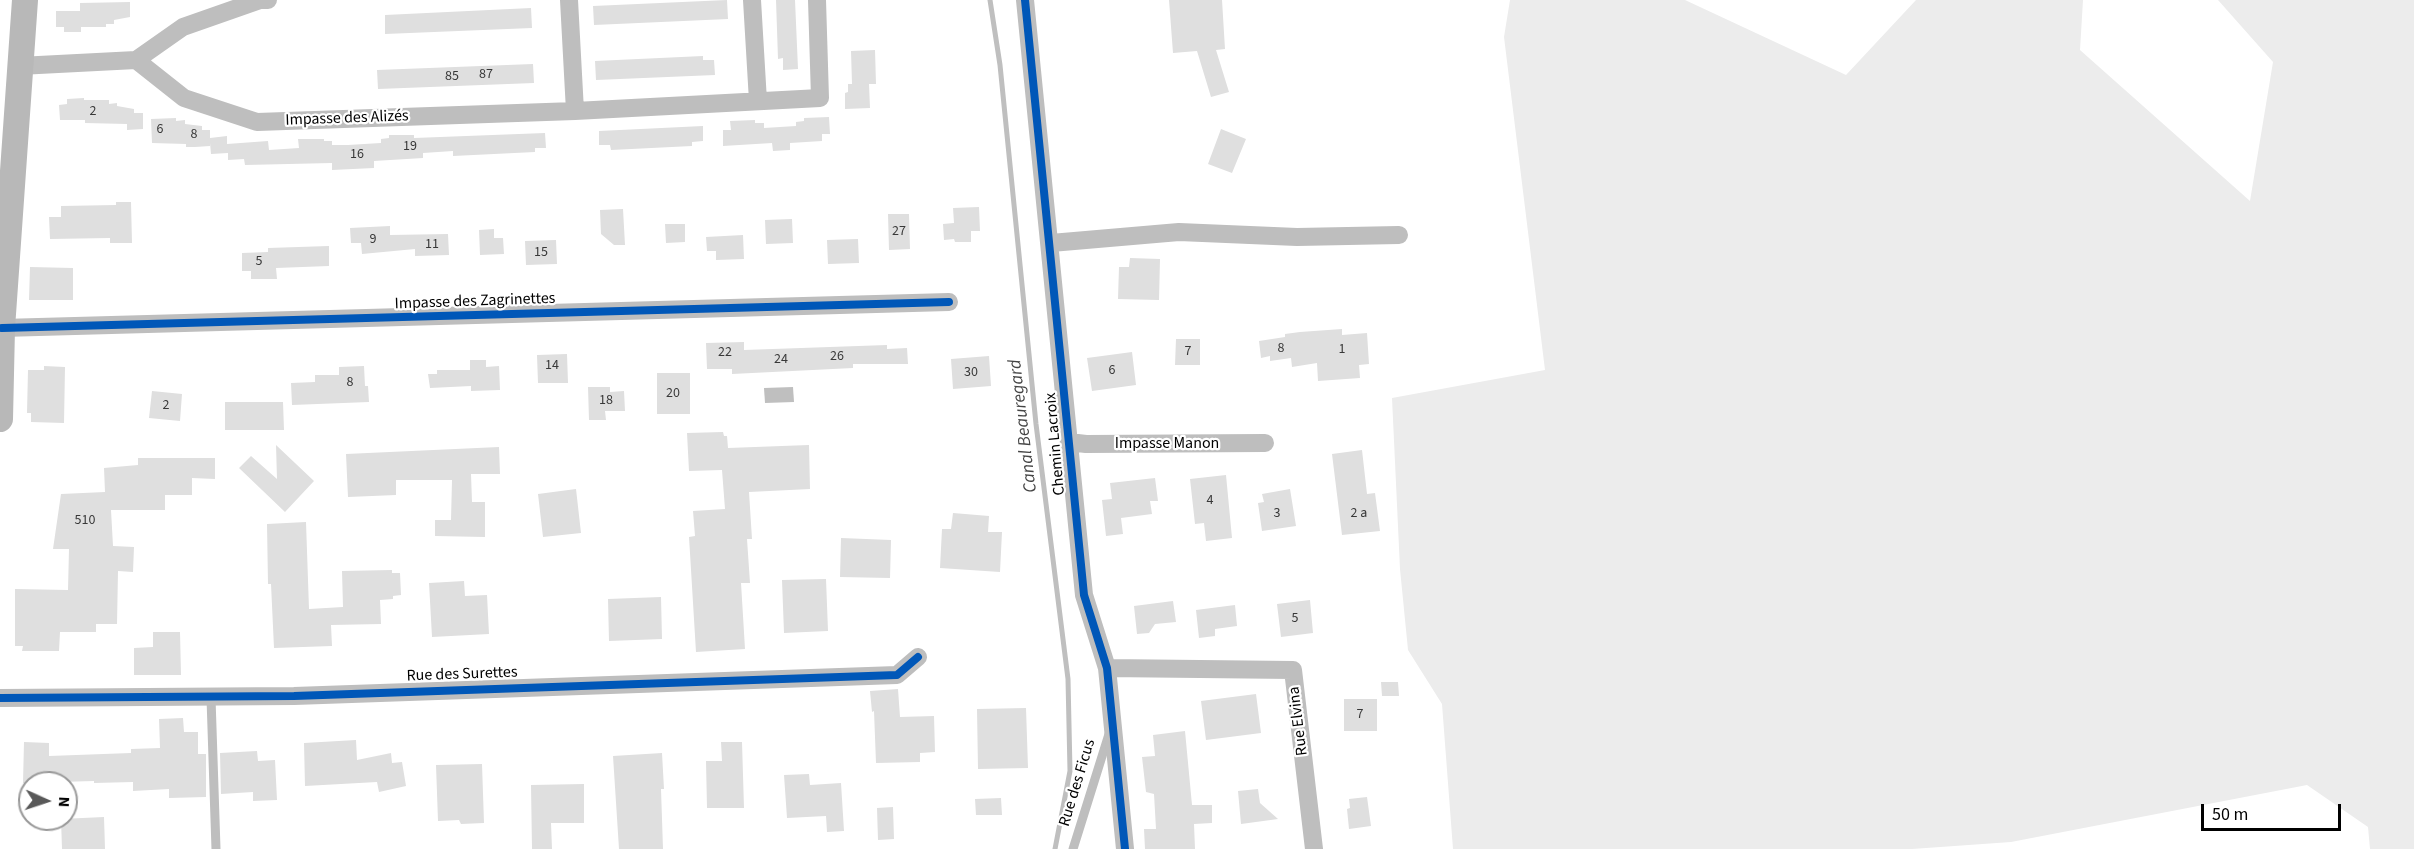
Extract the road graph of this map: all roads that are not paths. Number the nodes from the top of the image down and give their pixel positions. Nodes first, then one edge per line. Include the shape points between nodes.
1 (268, 0) edge
2 (569, 0) edge
3 (752, 0) edge
4 (818, 0) edge
5 (1025, 0) edge
6 (20, 1) edge
7 (136, 60) junction
8 (19, 66) junction
9 (758, 101) junction
10 (575, 111) junction
11 (1399, 235) dead end
12 (1051, 243) junction
13 (949, 302) dead end
14 (2, 328) junction
15 (0, 419) edge
16 (1069, 442) junction
17 (1265, 443) dead end
18 (918, 657) dead end
19 (1107, 668) junction
20 (0, 698) edge
21 (211, 698) junction
22 (1111, 726) junction
23 (216, 849) edge
24 (1073, 849) edge
25 (1125, 849) edge
26 (1314, 849) edge

1 - 7 street via 183,27
2 - 10 street
3 - 9 street
4 - 9 street, Impasse des Alizés via 820,98
5 - 12 street, Chemin Lacroix
6 - 8 main road
7 - 8 street
7 - 10 street, Impasse des Alizés via 184,98 257,122
8 - 14 main road
9 - 10 street, Impasse des Alizés
11 - 12 street via 1298,237 1179,232
12 - 16 street, Chemin Lacroix
13 - 14 street, Impasse des Zagrinettes
14 - 15 main road
16 - 17 street, Impasse Manon
16 - 19 street, Chemin Lacroix via 1084,595
18 - 21 street, Rue des Surettes via 897,675
19 - 22 street, Chemin Lacroix
19 - 26 street, Rue Elvina via 1293,670
20 - 21 street, Rue des Surettes
21 - 23 lane
22 - 24 lane, Rue des Ficus
22 - 25 street, Chemin Lacroix

